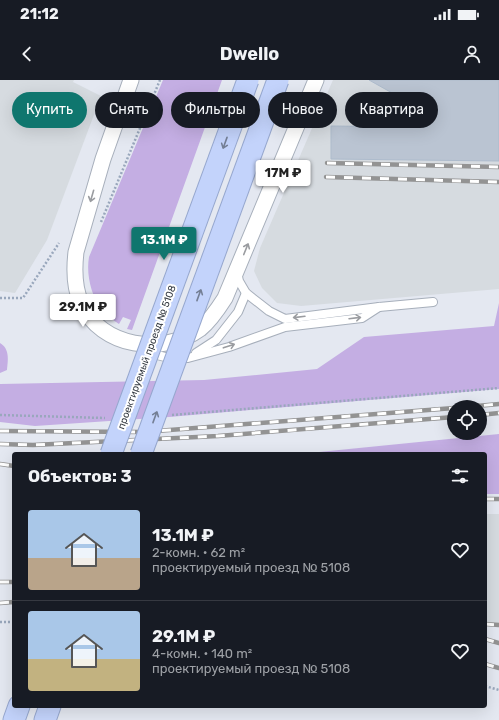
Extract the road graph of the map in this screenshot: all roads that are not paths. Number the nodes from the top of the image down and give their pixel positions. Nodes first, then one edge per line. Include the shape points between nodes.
1 (131, 80) edge
2 (248, 80) edge
3 (278, 80) edge
4 (316, 80) edge
5 (237, 271) junction
6 (246, 293) junction
7 (433, 302) dead end
8 (379, 307) junction
9 (125, 342) junction
10 (188, 358) junction
11 (112, 452) edge
12 (142, 452) edge
13 (18, 708) edge
14 (49, 708) edge
15 (14, 720) edge
16 (44, 720) edge

1 -> 9 street via 103,159 74,265 77,291 82,304 100,327
2 -> 11 main road, проектируемый проезд № 5108, bridge
12 -> 3 main road, bridge
5 -> 4 street
5 - 6 lane
5 - 9 street via 217,311 189,336 164,344
8 -> 6 lane via 285,318 269,311
6 - 10 lane via 238,312 216,340
7 - 8 lane
10 -> 8 lane via 229,347 285,327 362,318
9 - 10 lane via 154,355
13 - 15 main road
14 - 16 main road

